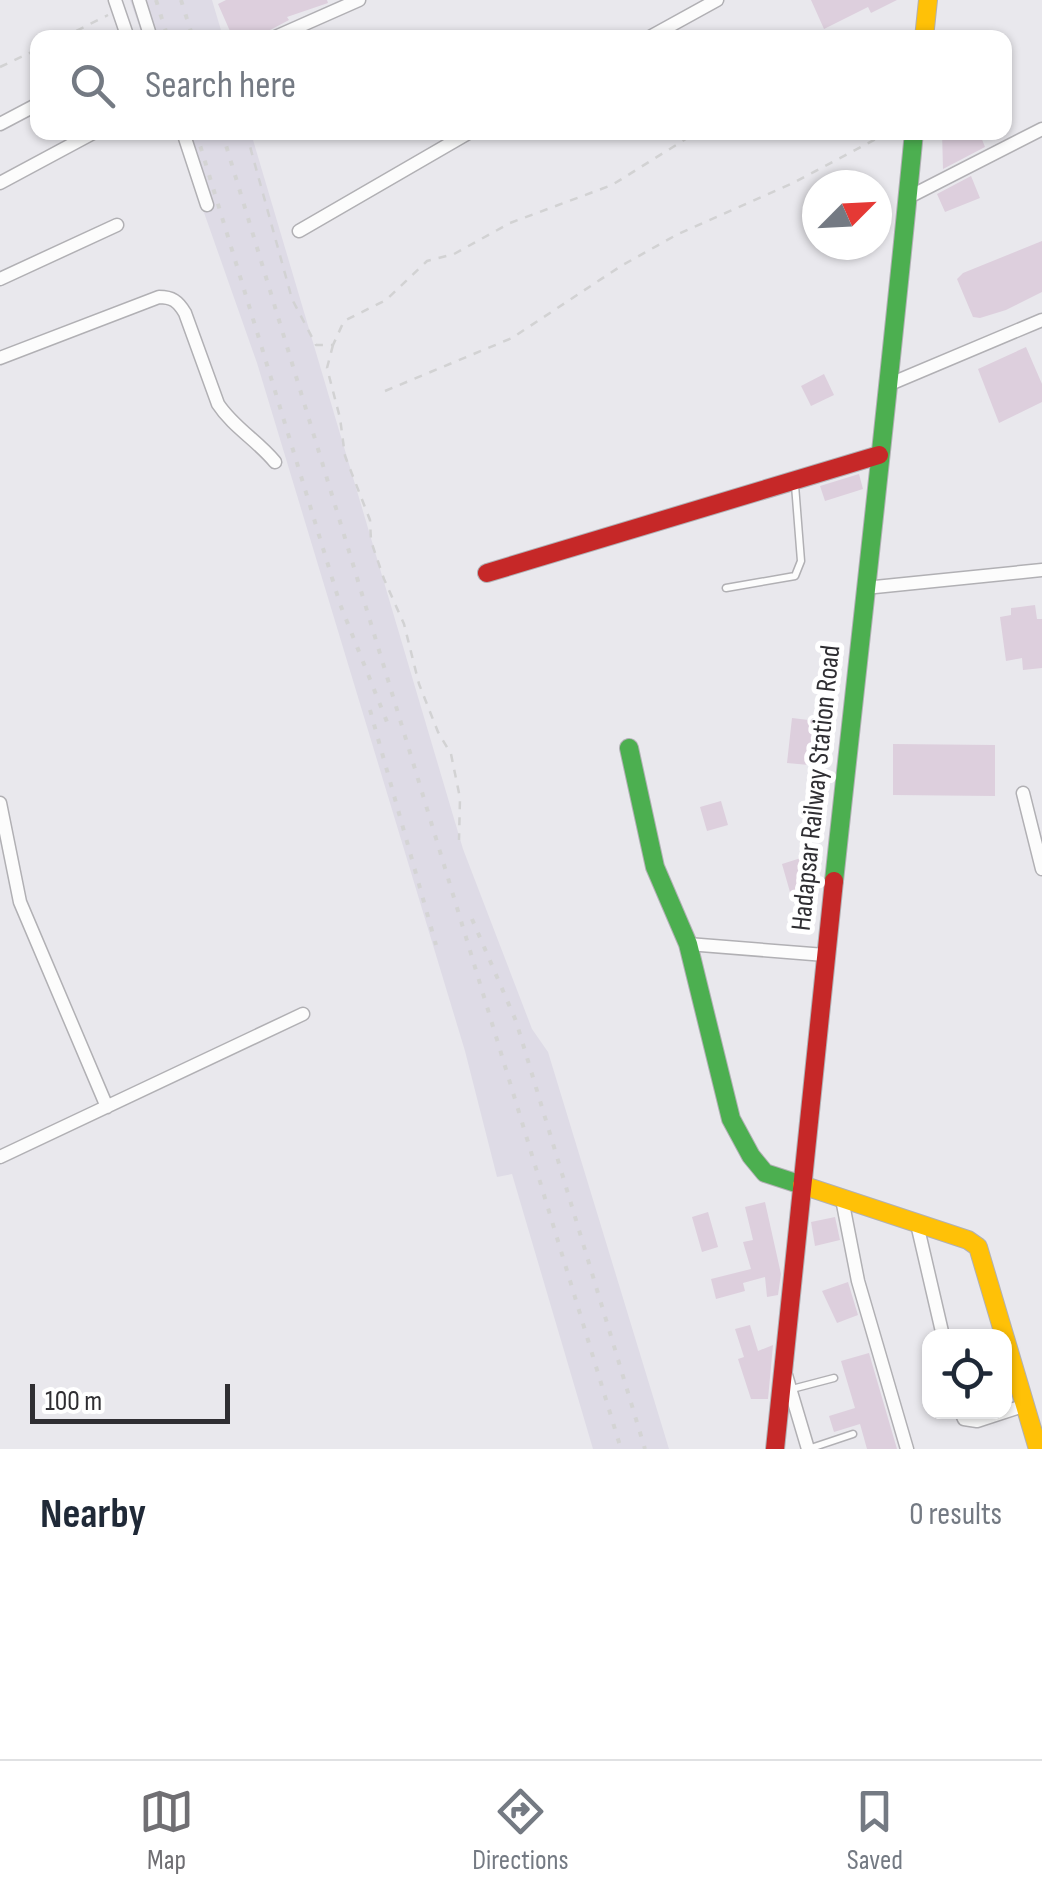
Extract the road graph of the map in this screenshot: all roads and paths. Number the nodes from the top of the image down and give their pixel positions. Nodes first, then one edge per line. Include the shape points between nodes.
1 (139, 0) edge
2 (359, 0) edge
3 (717, 0) edge
4 (928, 0) edge
5 (117, 5) edge
6 (75, 30) edge
7 (125, 30) edge
8 (148, 30) edge
9 (291, 30) edge
10 (663, 30) edge
11 (925, 30) edge
12 (30, 54) edge
13 (0, 68) edge
14 (30, 108) edge
15 (0, 124) edge
16 (1042, 129) edge
17 (80, 140) edge
18 (185, 140) edge
19 (248, 140) edge
20 (456, 140) edge
21 (684, 140) edge
22 (873, 140) edge
23 (913, 140) edge
24 (0, 183) edge
25 (907, 198) junction
26 (207, 204) dead end
27 (117, 224) dead end
28 (299, 231) dead end
29 (0, 279) edge
30 (1042, 320) edge
31 (333, 345) junction
32 (0, 358) edge
33 (890, 384) junction
34 (386, 391) dead end
35 (880, 455) junction
36 (275, 462) dead end
37 (795, 480) junction
38 (1042, 570) edge
39 (488, 573) dead end
40 (726, 588) dead end
41 (865, 588) junction
42 (629, 748) dead end
43 (1022, 793) dead end
44 (0, 804) edge
45 (458, 840) dead end
46 (1042, 868) edge
47 (688, 944) junction
48 (825, 956) junction
49 (303, 1014) dead end
50 (107, 1106) junction
51 (0, 1157) edge
52 (800, 1185) junction
53 (842, 1199) junction
54 (917, 1224) junction
55 (941, 1329) edge
56 (834, 1378) dead end
57 (788, 1381) junction
58 (1026, 1405) junction
59 (1012, 1409) edge
60 (852, 1434) dead end
61 (776, 1449) edge
62 (808, 1449) edge
63 (907, 1449) edge
64 (1038, 1449) edge

1 - 8 street
2 - 9 street
3 - 10 street
4 - 11 street
5 - 6 path
5 - 7 street
12 - 13 path
14 - 15 street
16 - 25 street
17 - 24 street
18 - 26 street
19 - 31 path via 292,299 316,346
20 - 28 street
21 - 31 path via 612,184 427,261 386,300 344,321
22 - 34 path via 678,234 512,338
23 - 25 street, Hadapsar Railway Station Road
25 - 33 street, Hadapsar Railway Station Road
27 - 29 street
30 - 33 street
31 - 45 path via 327,368 346,456 419,684 451,754 460,798
32 - 36 street via 170,297 185,313 218,404
33 - 35 street, Hadapsar Railway Station Road
35 - 37 street
35 - 41 street, Hadapsar Railway Station Road
37 - 39 street
37 - 40 lane via 799,571 789,580
38 - 41 street
41 - 48 street, Hadapsar Railway Station Road
42 - 47 street via 655,867
43 - 46 street
44 - 50 street via 20,902
47 - 48 street
47 - 52 street via 731,1118 765,1172
48 - 52 street, Hadapsar Railway Station Road
49 - 50 street
50 - 51 street
52 - 53 street
52 - 57 street, Hadapsar Railway Station Road
53 - 54 street
53 - 63 street
54 - 55 street
54 - 58 street via 978,1247
56 - 57 lane
57 - 61 street, Hadapsar Railway Station Road
57 - 62 street
58 - 59 street
58 - 64 street
60 - 62 lane

